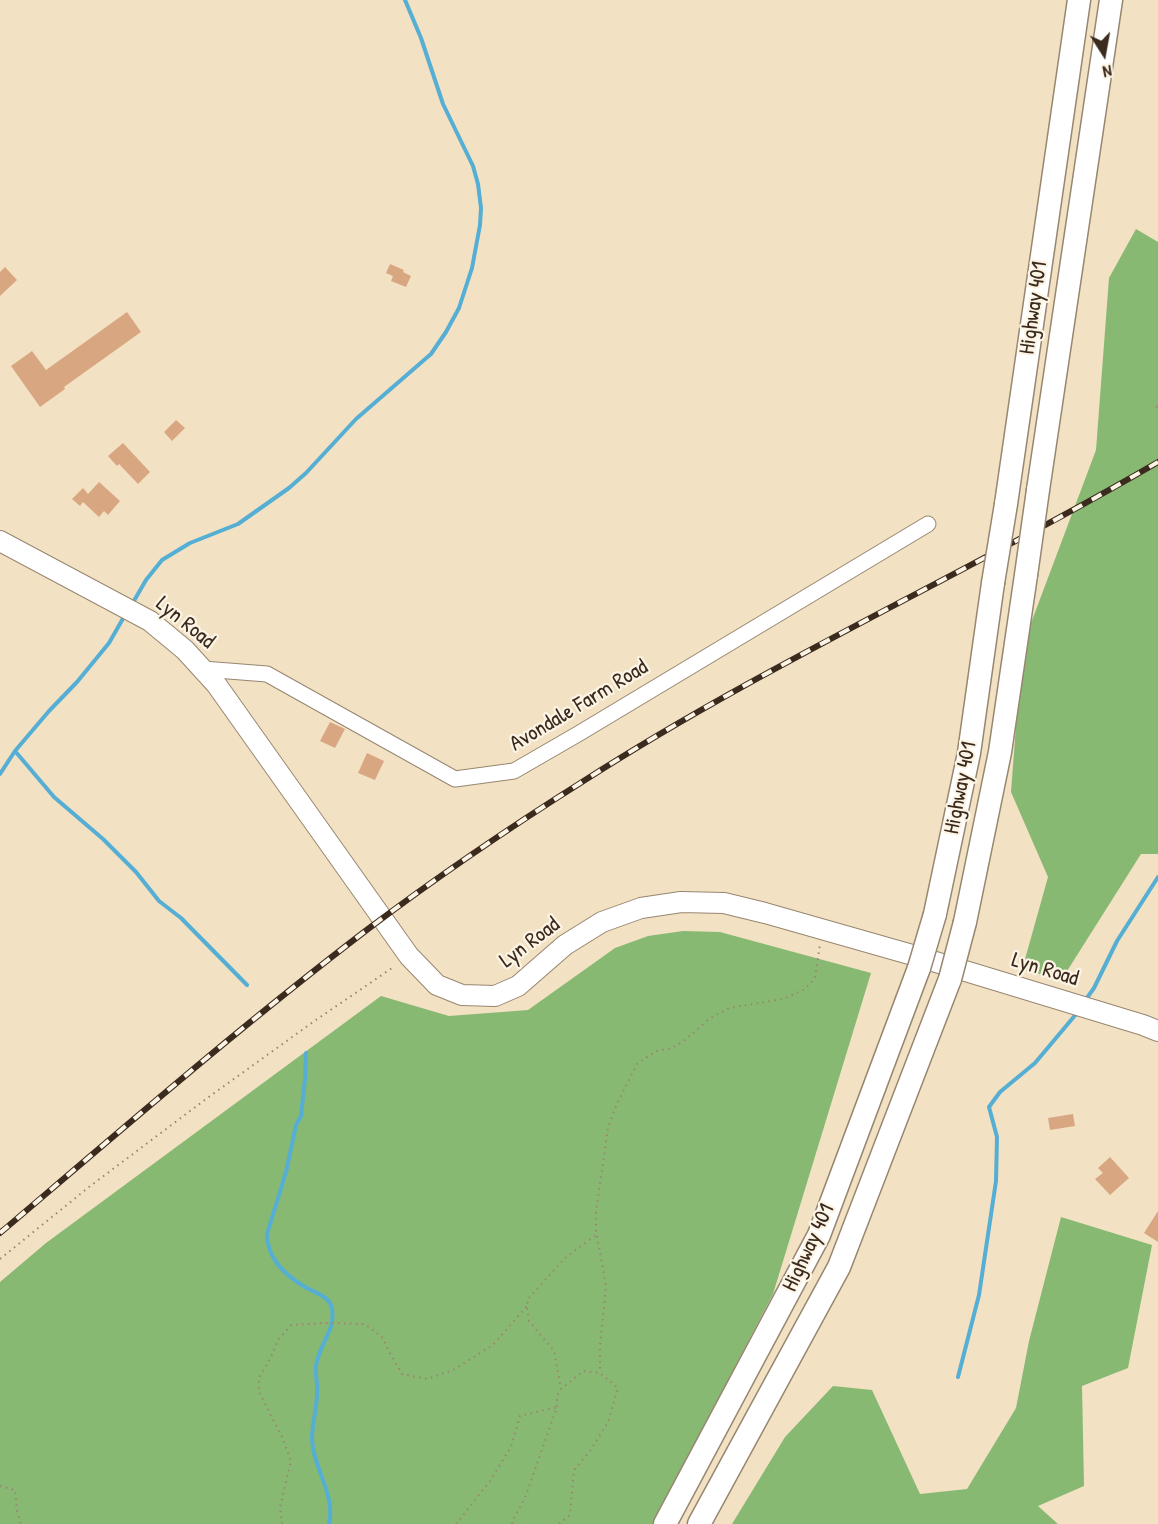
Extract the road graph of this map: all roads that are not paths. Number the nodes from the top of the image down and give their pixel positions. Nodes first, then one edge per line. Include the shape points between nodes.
1 (1079, 0) edge
2 (1111, 0) edge
3 (928, 524) dead end
4 (0, 541) edge
5 (203, 669) junction
6 (1158, 1031) edge
7 (665, 1524) edge
8 (699, 1524) edge

1 - 7 highway, Highway 401, bridge via 969,753 935,914 919,968 819,1235
2 - 8 highway, Highway 401, bridge via 999,752 950,979 839,1267
3 - 5 street, Avondale Farm Road via 514,771 455,779 267,674
4 - 5 main road, Lyn Road via 150,621
5 - 6 main road, Lyn Road via 410,956 437,985 462,995 495,996 518,986 565,945 602,922 641,908 681,902 723,903 916,956

